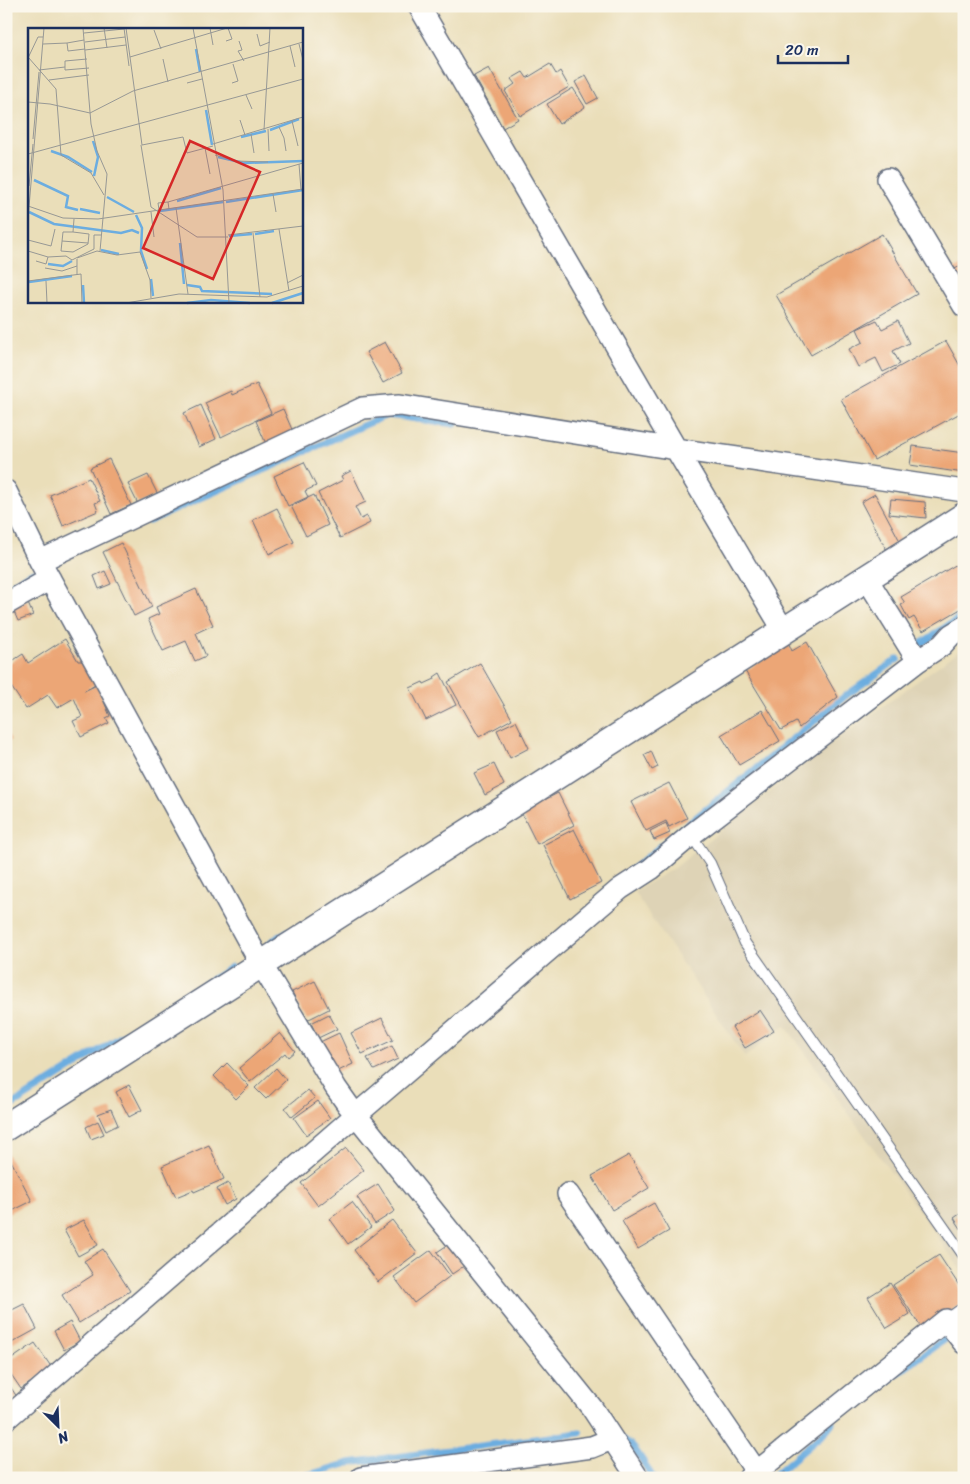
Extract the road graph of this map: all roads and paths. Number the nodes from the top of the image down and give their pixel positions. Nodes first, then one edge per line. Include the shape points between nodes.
1 (419, 6) edge
2 (888, 179) dead end
3 (964, 306) edge
4 (676, 449) junction
5 (964, 491) edge
6 (6, 492) edge
7 (964, 516) edge
8 (45, 570) junction
9 (867, 579) junction
10 (6, 604) edge
11 (781, 625) junction
12 (964, 627) edge
13 (918, 661) junction
14 (691, 835) junction
15 (261, 964) junction
16 (353, 1111) junction
17 (6, 1127) edge
18 (568, 1194) dead end
19 (964, 1256) edge
20 (964, 1307) edge
21 (955, 1331) edge
22 (6, 1419) edge
23 (612, 1439) junction
24 (752, 1474) edge
25 (361, 1478) edge
26 (638, 1478) edge

1 - 4 street
2 - 3 street
4 - 5 street
4 - 8 street via 400,405 363,408
4 - 11 street
6 - 8 street
7 - 9 street
8 - 10 street
8 - 15 street
9 - 11 street
9 - 13 street
11 - 15 street
12 - 13 street
13 - 14 street
14 - 16 street via 620,889
14 - 19 lane via 710,863 745,943
15 - 16 street
15 - 17 street
16 - 22 street
16 - 23 street via 592,1408
18 - 24 street
20 - 21 lane
21 - 24 street
23 - 25 street via 592,1447
23 - 26 street

